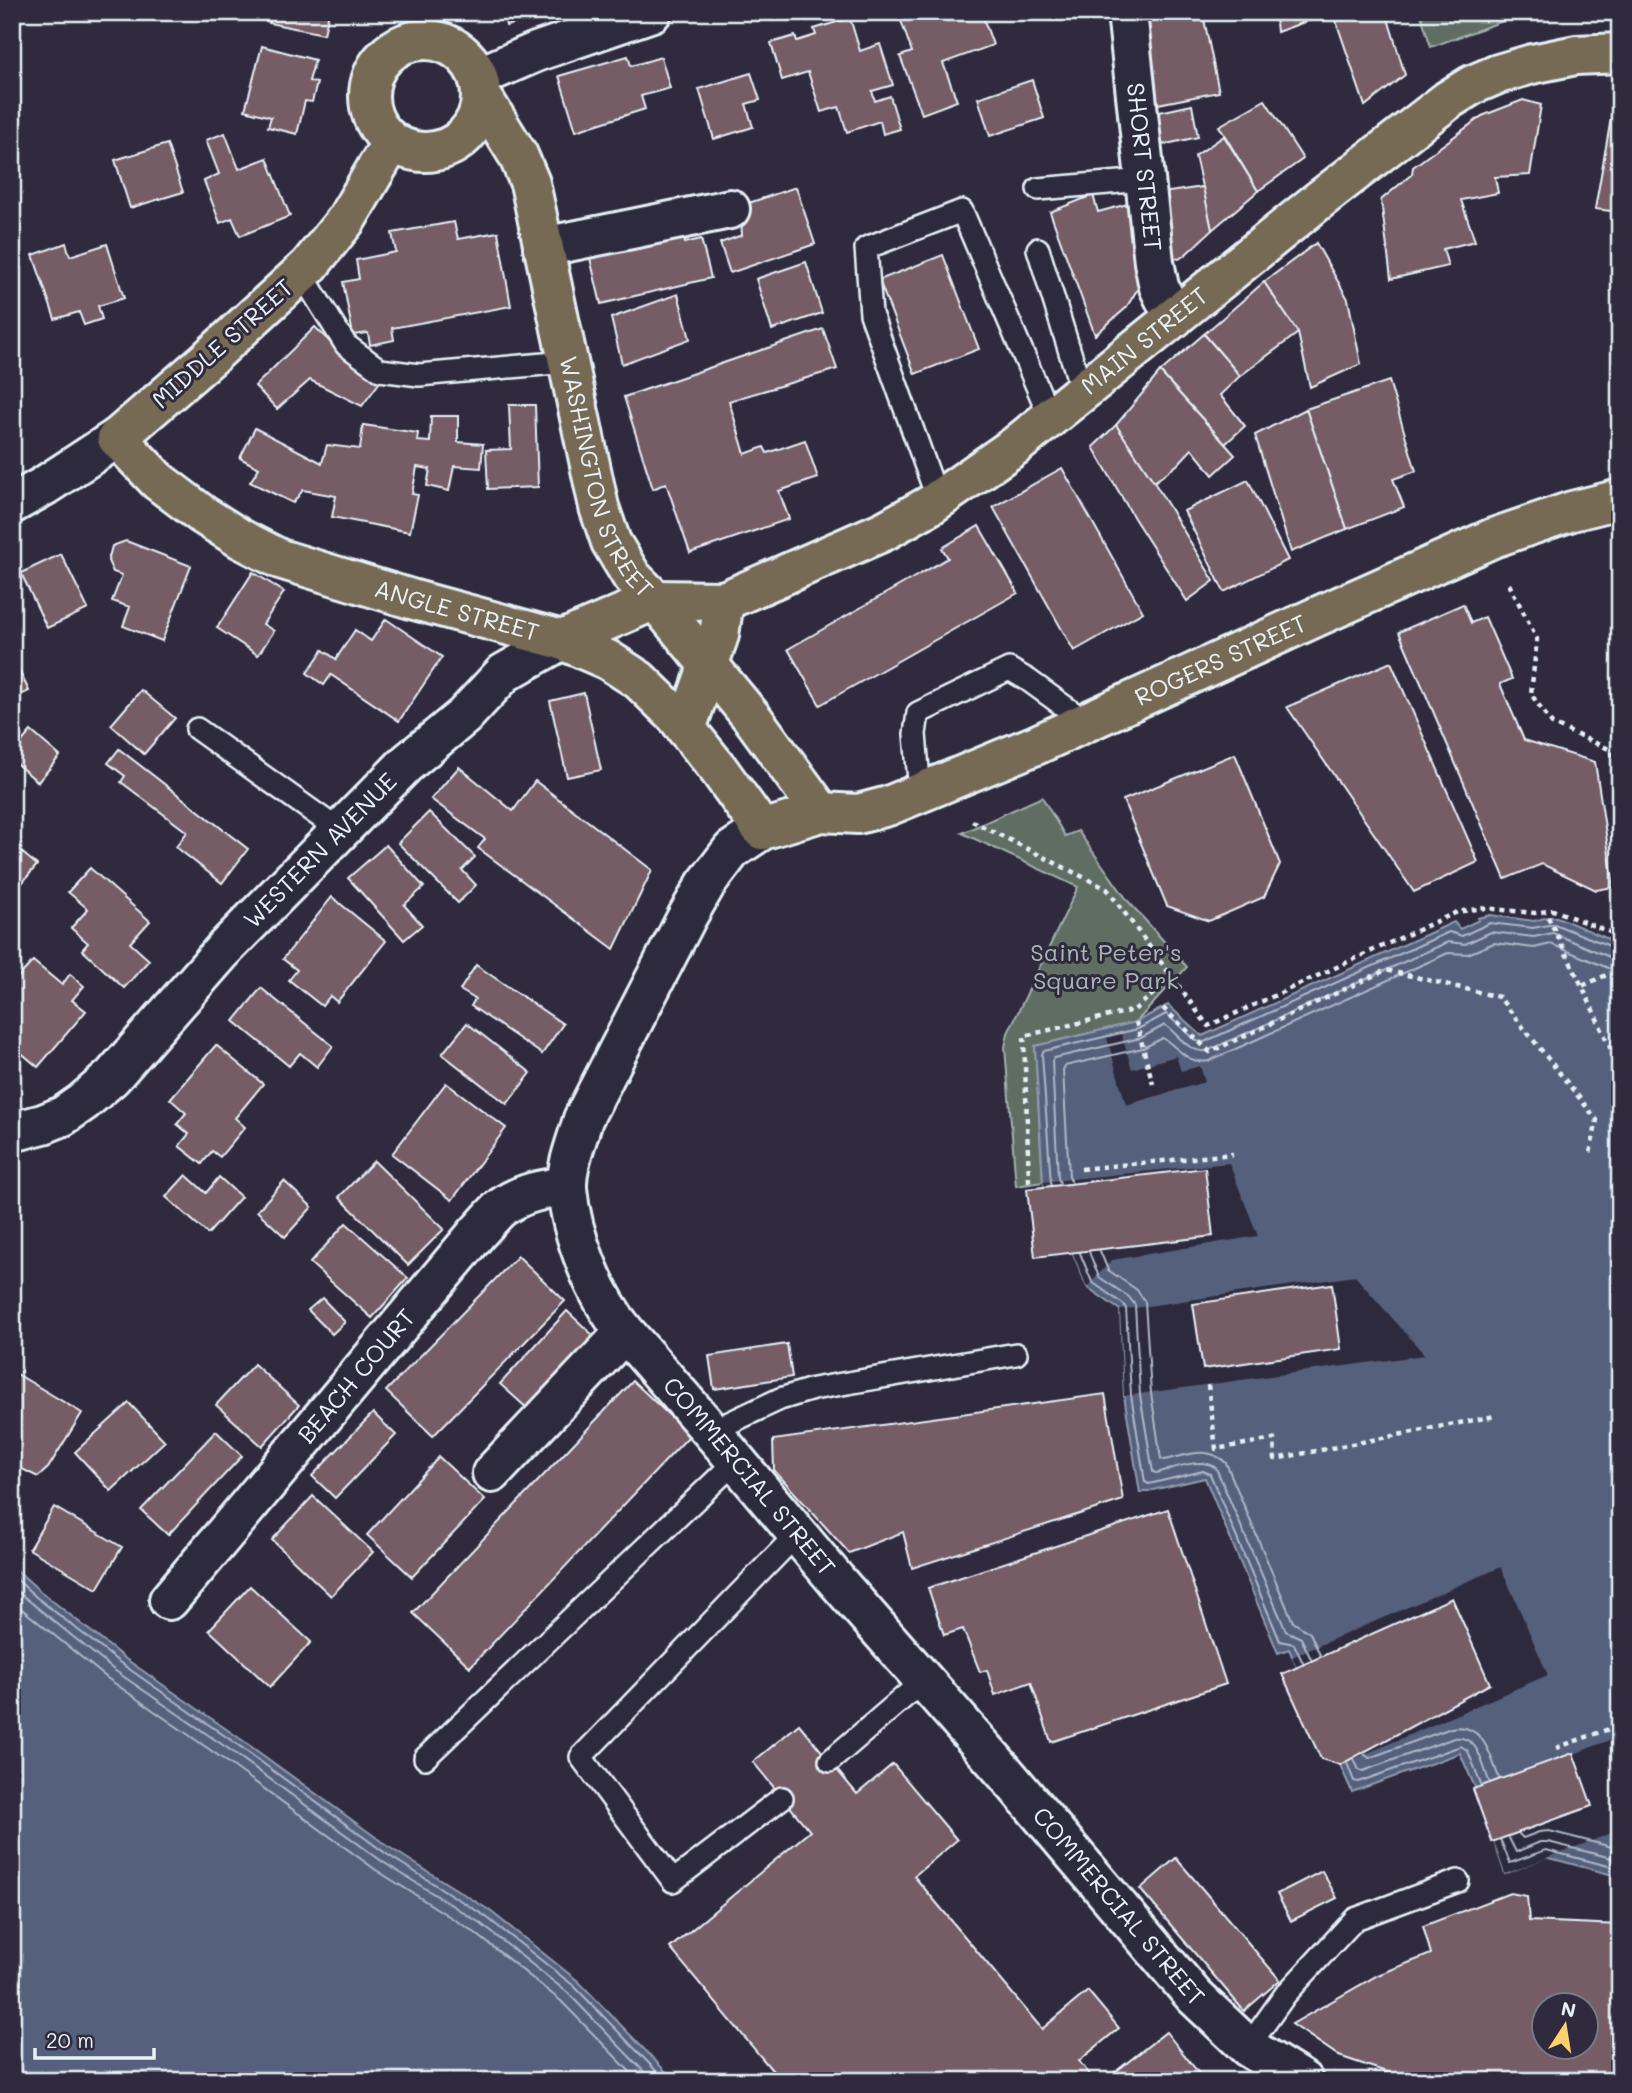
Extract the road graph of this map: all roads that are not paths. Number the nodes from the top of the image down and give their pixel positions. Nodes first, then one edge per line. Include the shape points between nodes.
1 (652, 12) edge
2 (1127, 12) edge
3 (418, 26) edge
4 (1620, 52) edge
5 (480, 86) junction
6 (392, 142) junction
7 (1144, 180) junction
8 (1038, 190) dead end
9 (730, 209) dead end
10 (543, 247) junction
11 (1038, 249) dead end
12 (302, 273) junction
13 (1174, 318) junction
14 (568, 362) junction
15 (1082, 391) junction
16 (1050, 417) junction
17 (117, 438) junction
18 (1620, 499) edge
19 (938, 500) junction
20 (12, 504) edge
21 (655, 600) junction
22 (724, 601) junction
23 (562, 640) junction
24 (708, 665) junction
25 (1086, 722) junction
26 (197, 729) dead end
27 (686, 729) junction
28 (920, 793) junction
29 (821, 812) junction
30 (762, 830) junction
31 (340, 831) junction
32 (12, 1132) edge
33 (567, 1186) junction
34 (625, 1332) junction
35 (1016, 1354) dead end
36 (712, 1432) junction
37 (736, 1461) junction
38 (492, 1473) dead end
39 (797, 1534) junction
40 (169, 1600) dead end
41 (924, 1680) junction
42 (425, 1758) dead end
43 (830, 1761) dead end
44 (782, 1798) dead end
45 (1458, 1881) dead end
46 (1248, 2047) junction
47 (1300, 2080) edge

1 - 5 street via 536,52
2 - 7 street, SHORT STREET
3 - 5 main road via 468,61
3 - 6 main road via 388,53 370,82 372,116
4 - 13 main road, MAIN STREET via 1532,64 1472,85
5 - 6 main road via 479,112 459,141 426,152
5 - 10 main road, WASHINGTON STREET via 530,183
6 - 12 main road, MIDDLE STREET via 346,220
7 - 8 lane
7 - 13 street, SHORT STREET via 1159,287
9 - 10 street
10 - 14 main road, WASHINGTON STREET
11 - 15 lane
12 - 14 lane via 346,345 380,370 419,375
12 - 17 main road, MIDDLE STREET
13 - 15 main road, MAIN STREET
14 - 21 main road, WASHINGTON STREET via 598,507 632,578
15 - 16 main road, MAIN STREET
16 - 19 main road, MAIN STREET
16 - 19 lane via 962,211 866,248 872,314
17 - 20 street, MIDDLE STREET
17 - 23 main road, ANGLE STREET via 158,481 241,539 280,559
18 - 25 main road, ROGERS STREET via 1572,510 1493,538
19 - 22 main road, MAIN STREET via 884,531
21 - 22 main road, MAIN STREET
21 - 23 main road, WESTERN AVENUE
21 - 24 main road, WASHINGTON STREET
22 - 24 main road
23 - 27 main road, ANGLE STREET via 639,680
23 - 31 street, WESTERN AVENUE via 504,673
24 - 27 main road
24 - 29 main road, WASHINGTON STREET
25 - 28 main road, ROGERS STREET
25 - 28 lane via 1009,669 918,713 915,734
26 - 31 lane
27 - 30 main road, ANGLE STREET
28 - 29 main road, ROGERS STREET via 858,814
29 - 30 main road, COMMERCIAL STREET
30 - 33 street, COMMERCIAL STREET via 732,850 687,917 583,1119
31 - 32 street, WESTERN AVENUE via 226,947 112,1077 63,1116
33 - 34 street, COMMERCIAL STREET via 577,1238 594,1285
33 - 40 street, BEACH COURT via 527,1194 486,1224
34 - 36 street, COMMERCIAL STREET
34 - 38 street
35 - 36 lane via 813,1389 780,1399
36 - 37 street, COMMERCIAL STREET
37 - 39 street, COMMERCIAL STREET
37 - 42 lane
39 - 41 street, COMMERCIAL STREET
39 - 44 lane via 581,1757 673,1881
41 - 43 lane
41 - 46 street, COMMERCIAL STREET via 1194,1996
45 - 46 lane via 1355,1919 1285,1995
46 - 47 street, COMMERCIAL STREET

